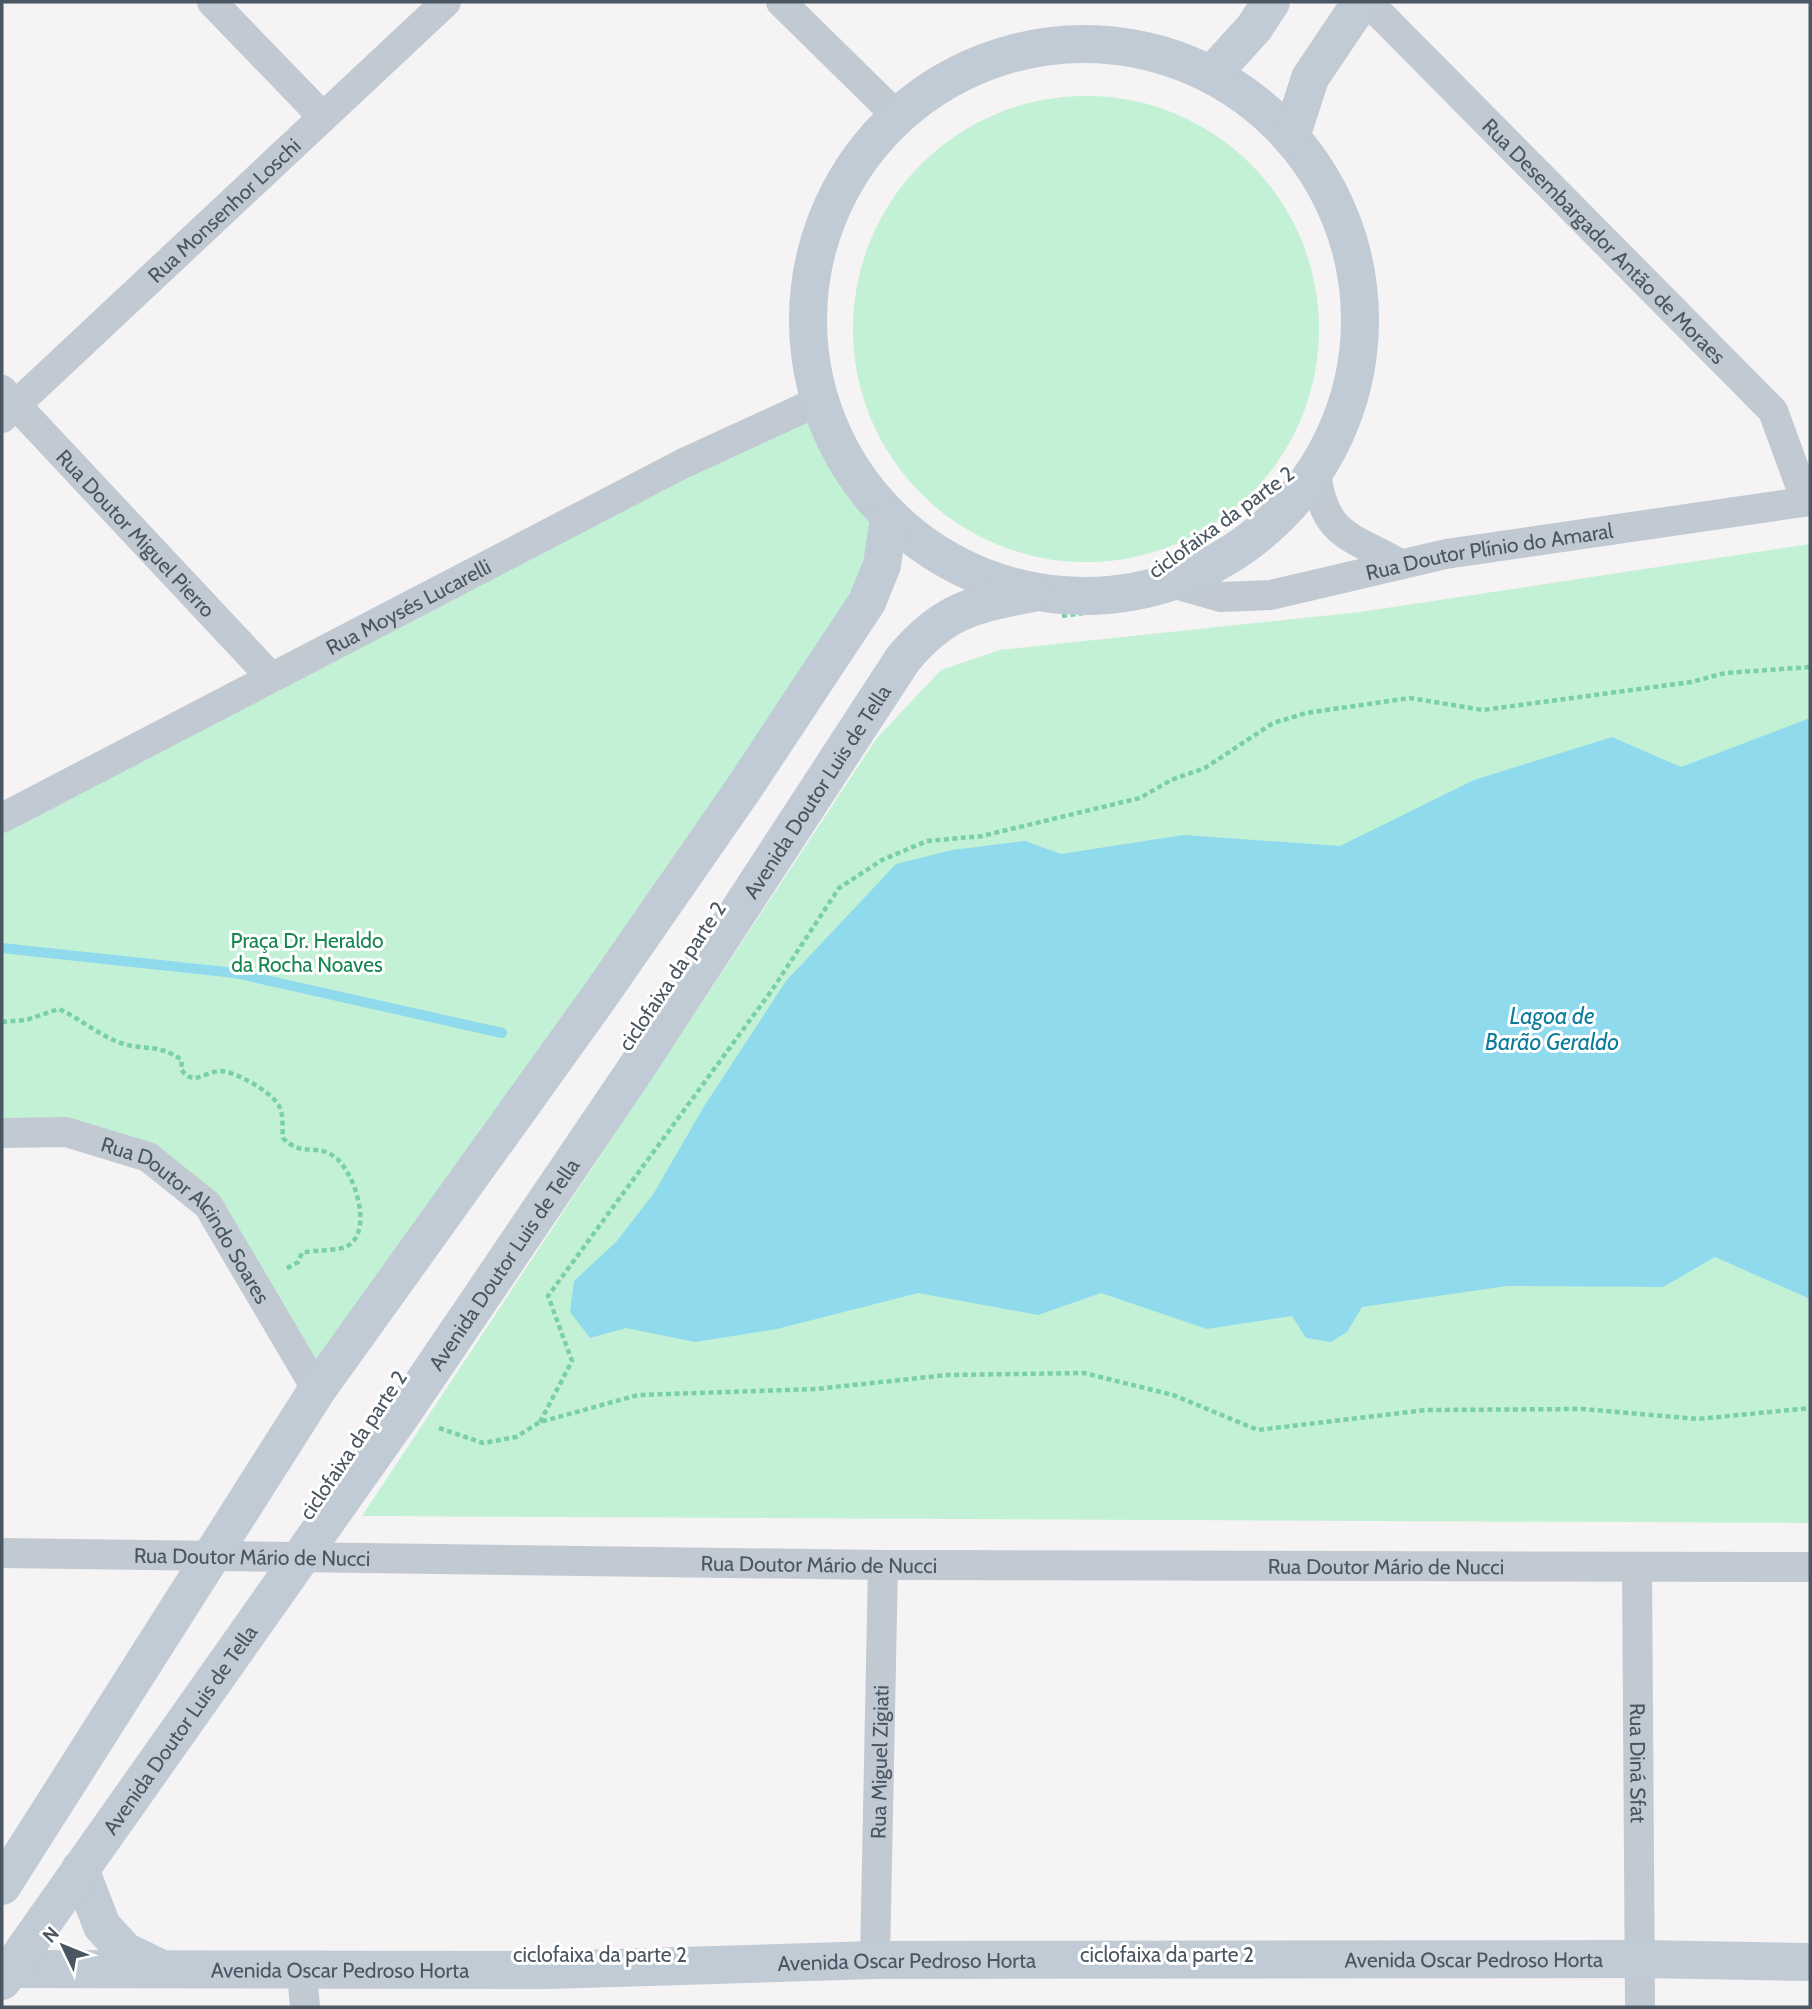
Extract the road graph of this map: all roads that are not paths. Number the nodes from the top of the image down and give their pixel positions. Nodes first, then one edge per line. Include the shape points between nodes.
1 (212, 2) edge
2 (446, 2) edge
3 (781, 2) edge
4 (1271, 2) edge
5 (1361, 2) edge
6 (1368, 2) edge
7 (1213, 73) junction
8 (897, 116) junction
9 (323, 117) junction
10 (1285, 127) junction
11 (819, 401) junction
12 (6, 404) edge
13 (1316, 473) junction
14 (1808, 501) edge
15 (889, 519) junction
16 (1400, 564) junction
17 (1172, 583) junction
18 (1046, 605) junction
19 (271, 677) junction
20 (2, 818) edge
21 (2, 1133) edge
22 (317, 1390) junction
23 (2, 1553) edge
24 (211, 1555) junction
25 (299, 1556) junction
26 (883, 1565) junction
27 (1637, 1567) junction
28 (1810, 1567) edge
29 (80, 1869) junction
30 (2, 1886) edge
31 (1641, 1959) junction
32 (875, 1960) junction
33 (1810, 1962) edge
34 (160, 1968) junction
35 (4, 1973) edge
36 (303, 1989) edge
37 (1640, 2007) edge

1 - 9 street
2 - 9 street, Rua Monsenhor Loschi
3 - 8 street
4 - 7 main road
5 - 10 main road via 1310,78
6 - 14 street, Rua Desembargador Antão de Moraes via 1773,411
7 - 8 main road via 1133,46 1049,45 968,69
7 - 10 main road via 1247,94
8 - 11 main road via 855,166 835,199 817,248 808,299 808,351
9 - 12 street, Rua Monsenhor Loschi
10 - 13 main road via 1340,208 1361,294 1354,387
11 - 15 main road via 846,464
11 - 19 street, Rua Moysés Lucarelli via 682,464
12 - 19 street, Rua Doutor Miguel Pierro
13 - 16 street via 1326,516 1338,530
13 - 17 main road via 1253,540
14 - 16 street, Rua Doutor Plínio do Amaral
15 - 18 main road via 955,566
15 - 22 main road via 882,565 867,602 606,986
16 - 17 street, Rua Doutor Plínio do Amaral via 1271,595 1222,597
17 - 18 main road
18 - 25 main road, Avenida Doutor Luis de Tella via 972,606 925,633 903,659 635,1070 402,1414
19 - 20 street, Rua Moysés Lucarelli
21 - 22 street, Rua Doutor Alcindo Soares via 66,1132 148,1157 208,1205
22 - 24 main road
23 - 24 street, Rua Doutor Mário de Nucci
24 - 25 street, Rua Doutor Mário de Nucci
24 - 30 main road
25 - 26 street, Rua Doutor Mário de Nucci
25 - 29 main road, Avenida Doutor Luis de Tella
26 - 27 street, Rua Doutor Mário de Nucci
26 - 32 street, Rua Miguel Zigiati
27 - 28 street, Rua Doutor Mário de Nucci
27 - 31 street, Rua Diná Sfat
29 - 34 main road via 103,1926 125,1951
29 - 35 main road, Avenida Doutor Luis de Tella
31 - 32 main road, Avenida Oscar Pedroso Horta
31 - 33 main road, Avenida Oscar Pedroso Horta
31 - 37 street, Rua Diná Sfat
32 - 36 main road, Avenida Oscar Pedroso Horta via 550,1970
34 - 35 main road, Avenida Oscar Pedroso Horta
34 - 36 main road, Avenida Oscar Pedroso Horta

